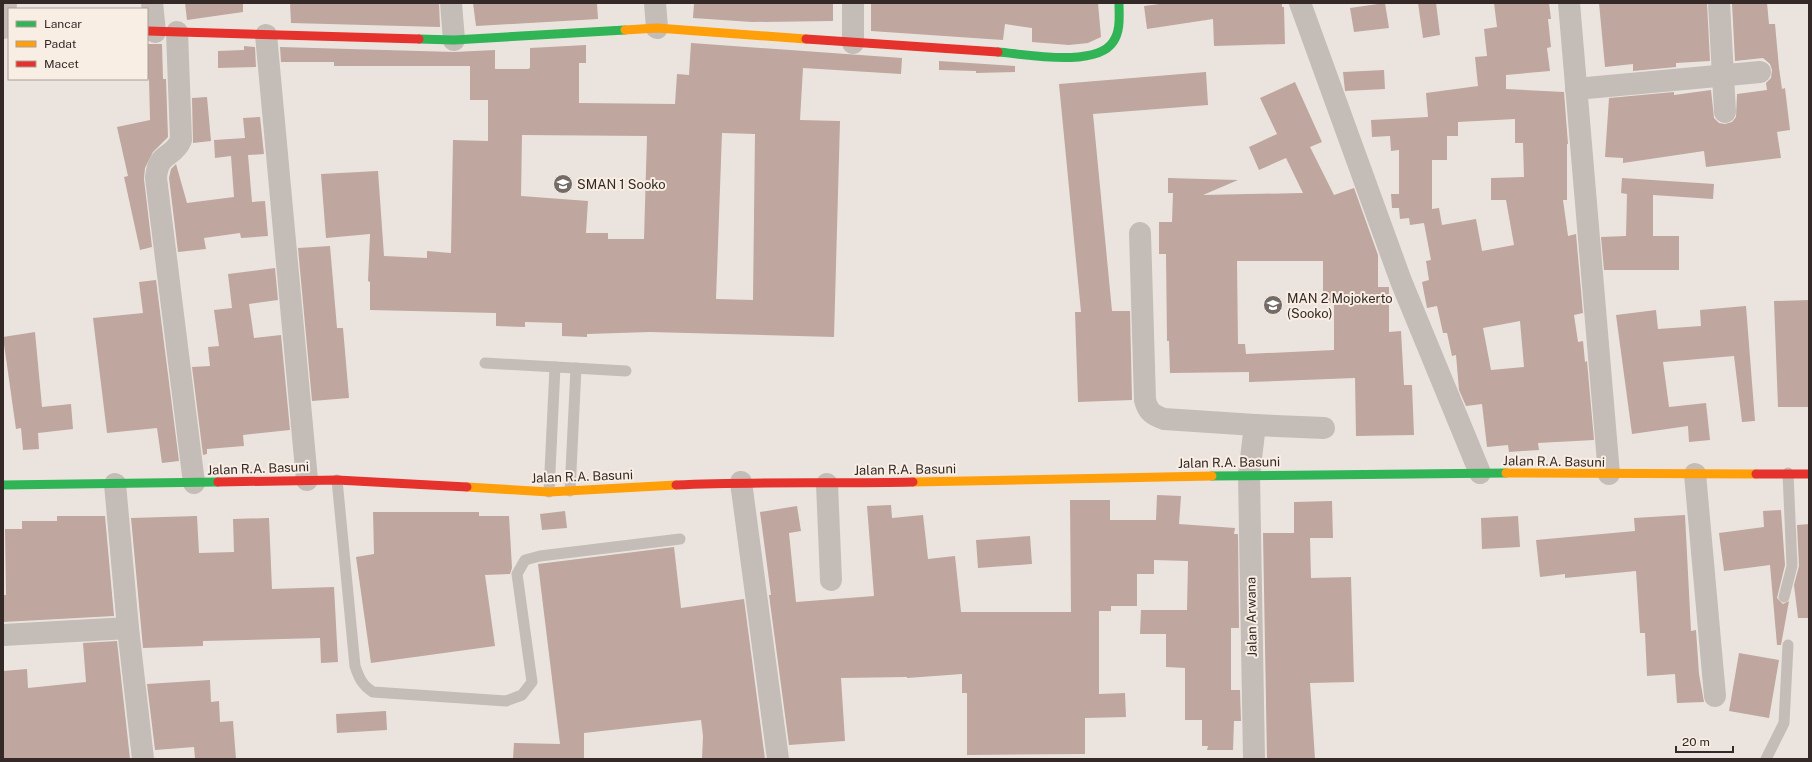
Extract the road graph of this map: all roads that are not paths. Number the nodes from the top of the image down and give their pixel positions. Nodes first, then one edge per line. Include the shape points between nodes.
1 (6, 3) edge
2 (152, 3) edge
3 (451, 3) edge
4 (655, 3) edge
5 (853, 3) edge
6 (1119, 3) edge
7 (1300, 3) edge
8 (1569, 3) edge
9 (1719, 3) edge
10 (5, 28) edge
11 (657, 28) junction
12 (151, 31) edge
13 (177, 32) junction
14 (266, 34) junction
15 (454, 40) junction
16 (853, 43) junction
17 (1760, 72) dead end
18 (1723, 76) junction
19 (1576, 89) junction
20 (1725, 112) dead end
21 (1140, 234) dead end
22 (485, 363) dead end
23 (556, 367) junction
24 (576, 368) junction
25 (626, 371) dead end
26 (1255, 425) junction
27 (1324, 428) dead end
28 (1480, 472) junction
29 (1788, 473) junction
30 (1609, 474) junction
31 (1695, 474) junction
32 (1809, 474) edge
33 (1249, 475) junction
34 (307, 480) junction
35 (337, 480) junction
36 (741, 482) junction
37 (194, 483) junction
38 (115, 484) junction
39 (827, 484) junction
40 (3, 485) edge
41 (570, 491) junction
42 (549, 492) junction
43 (680, 539) dead end
44 (831, 580) dead end
45 (1784, 597) dead end
46 (128, 628) junction
47 (3, 635) edge
48 (1788, 645) dead end
49 (1715, 696) dead end
50 (144, 759) edge
51 (778, 759) edge
52 (1254, 759) edge
53 (1766, 759) edge

1 - 10 street
2 - 12 street
3 - 15 street
4 - 11 street
5 - 16 street
6 - 16 main road via 1117,37 1101,52 1078,58
7 - 28 street via 1401,281
8 - 19 street
9 - 18 street
11 - 15 main road
11 - 16 main road
12 - 13 main road
13 - 14 main road
13 - 37 street via 181,140 178,146 161,159 156,178
14 - 15 main road
14 - 34 street
17 - 18 street
18 - 19 street
18 - 20 street
19 - 30 street
21 - 26 street via 1145,400 1148,409 1154,416 1164,419
22 - 23 lane
23 - 24 lane
23 - 42 lane
24 - 25 lane
24 - 41 lane
26 - 27 street
26 - 33 street, Jalan Arwana
28 - 30 main road, Jalan R.A. Basuni
28 - 33 main road, Jalan R.A. Basuni
29 - 31 main road, Jalan R.A. Basuni
29 - 32 main road, Jalan R.A. Basuni
29 - 45 lane via 1792,566
30 - 31 main road, Jalan R.A. Basuni
31 - 49 street
33 - 39 main road, Jalan R.A. Basuni
33 - 52 street, Jalan Arwana
34 - 35 main road, Jalan R.A. Basuni
34 - 37 main road, Jalan R.A. Basuni
35 - 42 main road, Jalan R.A. Basuni
35 - 43 lane via 355,666 364,687 373,692 506,701 522,695 532,682 517,574 525,560
36 - 39 main road, Jalan R.A. Basuni
36 - 41 main road, Jalan R.A. Basuni
36 - 51 street
37 - 38 main road, Jalan R.A. Basuni
38 - 40 main road, Jalan R.A. Basuni
38 - 46 street
39 - 44 street
41 - 42 main road, Jalan R.A. Basuni
46 - 47 street
46 - 50 street
48 - 53 lane via 1784,723

